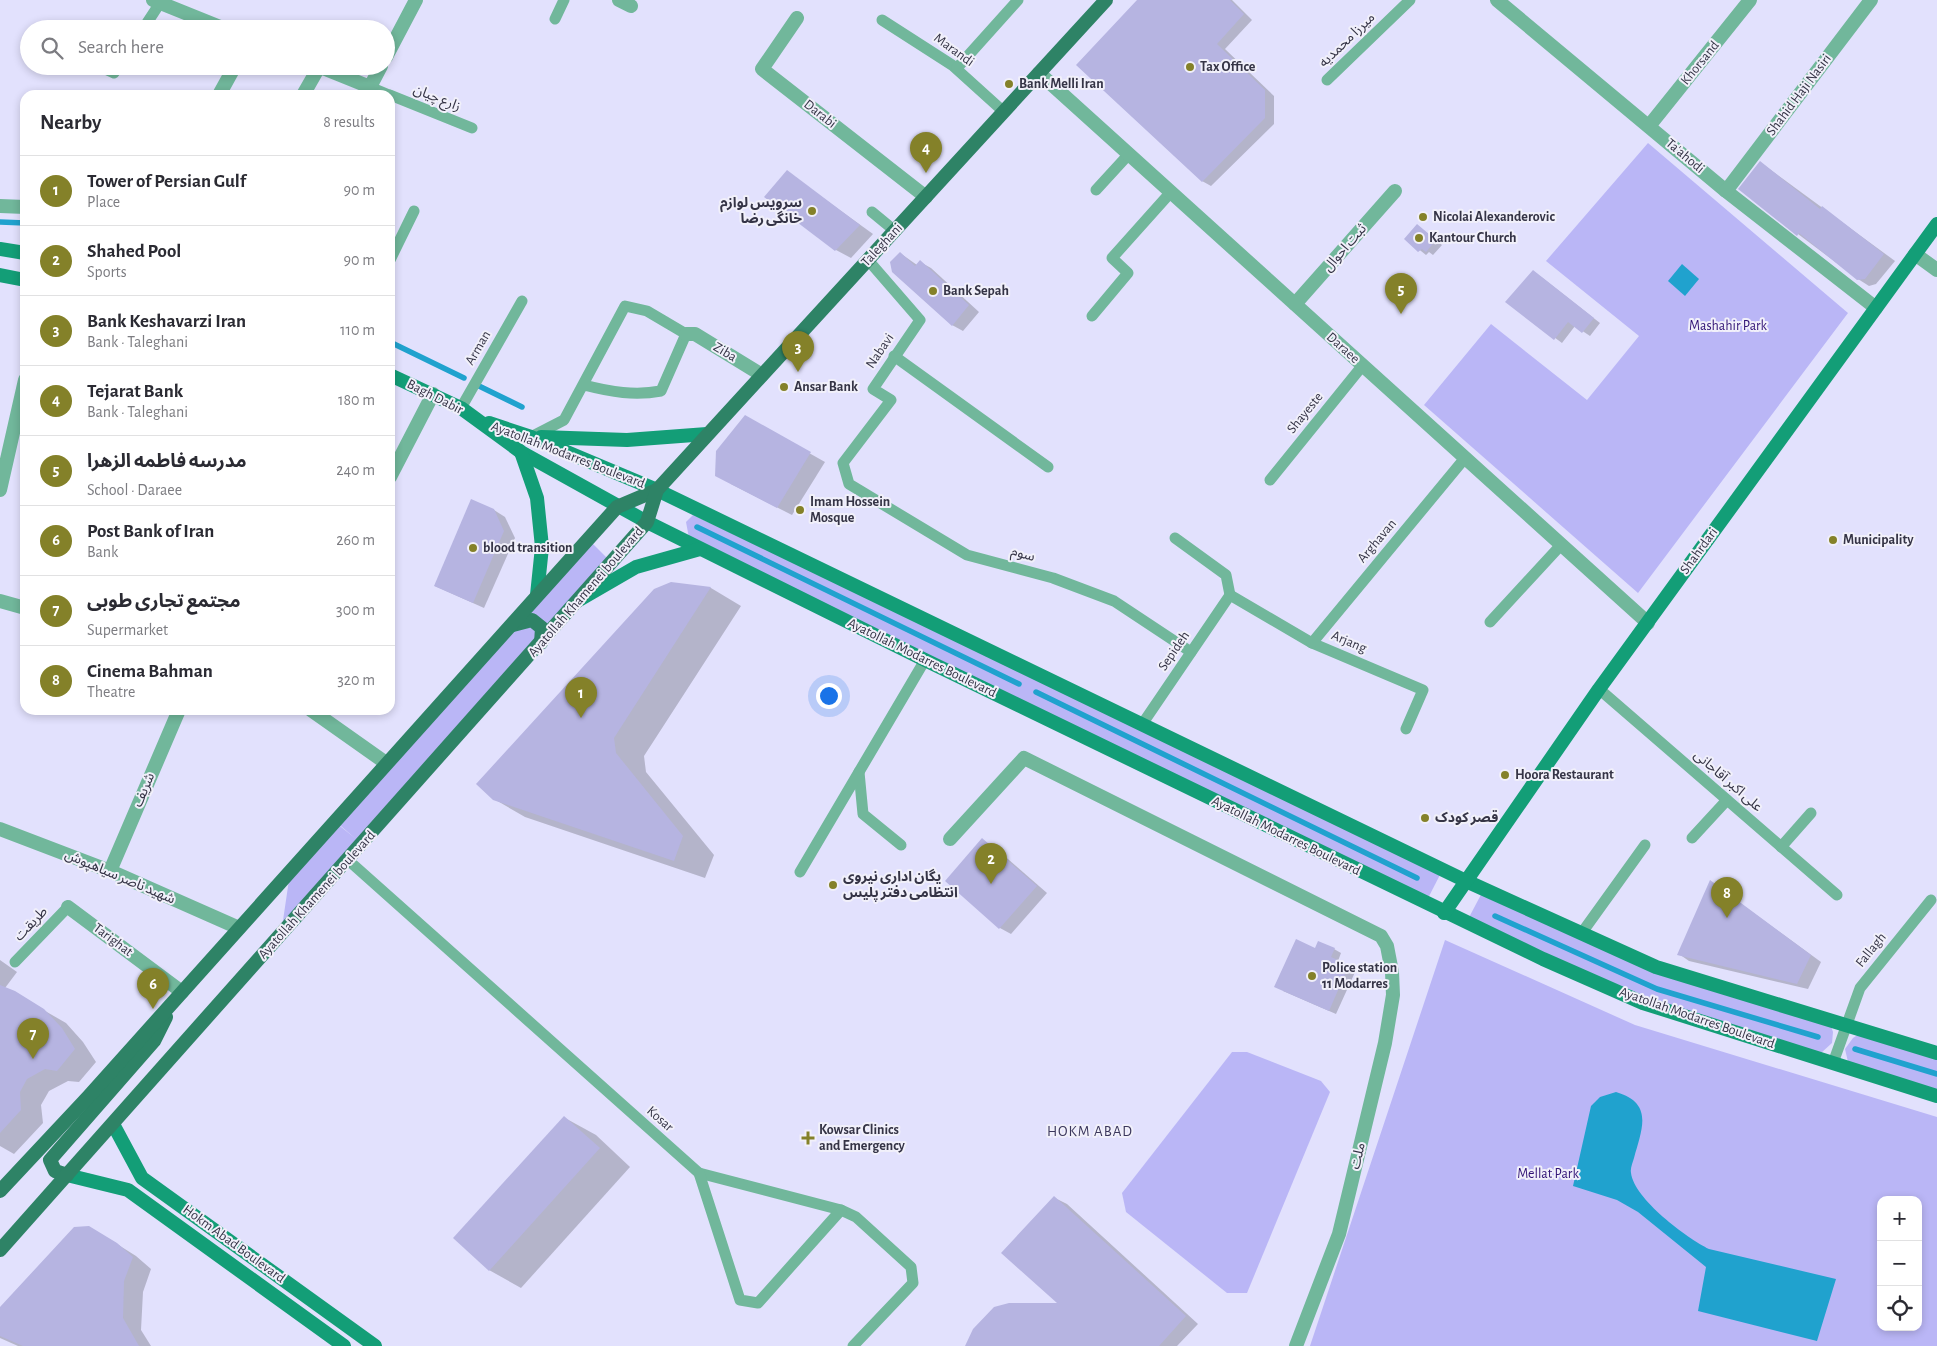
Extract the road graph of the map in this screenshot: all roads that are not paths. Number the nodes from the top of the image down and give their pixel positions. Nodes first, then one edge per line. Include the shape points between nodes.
1 (416, 0) edge
2 (564, 0) edge
3 (1018, 0) edge
4 (1106, 0) edge
5 (1410, 0) edge
6 (1497, 0) edge
7 (1750, 0) edge
8 (1871, 0) edge
9 (157, 1) edge
10 (797, 18) dead end
11 (555, 19) dead end
12 (148, 20) edge
13 (202, 20) edge
14 (882, 20) dead end
15 (395, 40) edge
16 (957, 68) junction
17 (1039, 73) junction
18 (230, 75) edge
19 (313, 75) edge
20 (340, 75) edge
21 (376, 75) edge
22 (1326, 80) dead end
23 (370, 87) junction
24 (222, 90) edge
25 (306, 90) edge
26 (378, 90) edge
27 (395, 97) edge
28 (1004, 112) junction
29 (1649, 126) junction
30 (472, 128) dead end
31 (1129, 154) junction
32 (1096, 190) dead end
33 (1395, 191) dead end
34 (1726, 191) junction
35 (1172, 192) junction
36 (926, 197) junction
37 (0, 206) edge
38 (20, 207) edge
39 (414, 210) dead end
40 (872, 212) dead end
41 (1937, 224) edge
42 (895, 230) junction
43 (0, 249) edge
44 (395, 250) edge
45 (20, 252) edge
46 (1915, 254) junction
47 (868, 260) junction
48 (1937, 270) edge
49 (0, 275) edge
50 (20, 279) edge
51 (522, 301) dead end
52 (1295, 304) junction
53 (1876, 308) junction
54 (1092, 316) dead end
55 (686, 334) junction
56 (894, 356) junction
57 (1363, 366) junction
58 (762, 375) junction
59 (395, 377) edge
60 (584, 385) junction
61 (433, 394) junction
62 (20, 402) edge
63 (461, 408) junction
64 (478, 420) junction
65 (564, 420) junction
66 (707, 434) junction
67 (531, 437) junction
68 (582, 438) junction
69 (521, 452) junction
70 (1465, 458) junction
71 (395, 467) edge
72 (1048, 467) dead end
73 (1270, 480) dead end
74 (849, 484) joint
75 (0, 490) edge
76 (657, 490) junction
77 (617, 507) junction
78 (647, 522) junction
79 (1175, 538) dead end
80 (1562, 545) junction
81 (700, 549) junction
82 (537, 595) junction
83 (1230, 596) junction
84 (579, 600) junction
85 (0, 601) edge
86 (20, 607) edge
87 (1490, 622) dead end
88 (1648, 623) junction
89 (513, 625) junction
90 (541, 643) junction
91 (1312, 643) junction
92 (1191, 652) junction
93 (926, 660) junction
94 (1599, 689) junction
95 (177, 715) edge
96 (318, 715) edge
97 (1143, 723) junction
98 (1406, 729) dead end
99 (386, 764) junction
100 (859, 772) junction
101 (1727, 800) junction
102 (1811, 813) dead end
103 (0, 829) edge
104 (1692, 838) dead end
105 (950, 839) dead end
106 (901, 845) dead end
107 (1645, 845) dead end
108 (1782, 847) junction
109 (348, 860) junction
110 (110, 870) junction
111 (800, 872) dead end
112 (1466, 881) junction
113 (1837, 895) dead end
114 (1931, 900) dead end
115 (68, 907) joint
116 (1444, 913) junction
117 (239, 928) junction
118 (1581, 934) junction
119 (15, 962) dead end
120 (179, 995) junction
121 (1846, 1025) junction
122 (1937, 1053) edge
123 (1833, 1064) junction
124 (1937, 1096) edge
125 (113, 1124) junction
126 (699, 1173) junction
127 (67, 1175) junction
128 (0, 1191) edge
129 (841, 1210) junction
130 (0, 1250) edge
131 (344, 1346) edge
132 (375, 1346) edge
133 (853, 1346) edge
134 (1296, 1346) edge

1 - 15 street
2 - 11 lane
3 - 16 lane
4 - 17 main road, Taleghani
5 - 22 lane, میرزا محمدیه
6 - 29 street, Ta'ahodi
7 - 29 street, Khorsand
8 - 34 street, Shahid Haji Nasiri
9 - 12 lane
9 - 13 street
10 - 36 street, Darabi via 762,69
14 - 16 lane, Marandi
16 - 28 lane, Marandi
17 - 28 main road, Taleghani
17 - 31 street, Daraee
18 - 24 street
19 - 25 street
20 - 23 street
21 - 23 street
23 - 26 lane, زارع چیان
27 - 30 lane, زارع چیان
28 - 36 main road, Taleghani
29 - 34 street, Ta'ahodi
31 - 32 lane
31 - 35 street, Daraee
33 - 52 street, ثبت احوال
34 - 53 street, Ta'ahodi
35 - 52 street, Daraee
35 - 54 lane via 1112,258 1128,273
36 - 42 main road, Taleghani
37 - 38 street
39 - 44 lane
40 - 42 lane
41 - 46 main road, Shahrdari
42 - 47 main road, Taleghani
43 - 45 main road
46 - 48 street
46 - 53 main road, Shahrdari
47 - 56 lane, Nabavi via 920,320
47 - 58 main road, Taleghani
49 - 50 main road
51 - 63 lane, Arman
52 - 57 street, Daraee
53 - 88 main road, Shahrdari
55 - 58 street, Ziba via 695,334
55 - 60 lane via 662,391 644,394 613,392
55 - 60 lane via 647,311 625,306
56 - 72 lane
56 - 74 lane, Nabavi via 873,389 891,400 843,463
57 - 70 street, Daraee
57 - 73 lane, Shayeste
58 - 66 main road, Taleghani
59 - 61 main road, Bagh Dabir
60 - 65 lane
61 - 63 main road, Bagh Dabir
61 - 71 street
62 - 75 street
63 - 64 main road, Bagh Dabir
64 - 67 main road, Ayatollah Modarres Boulevard
64 - 69 main road, Ayatollah Modarres Boulevard
65 - 67 lane
65 - 68 lane via 564,425
66 - 68 main road via 627,440
66 - 76 main road, Taleghani
67 - 68 main road
67 - 76 main road, Ayatollah Modarres Boulevard
69 - 77 main road, Ayatollah Modarres Boulevard
69 - 82 main road via 537,498 542,547
70 - 80 street, Daraee
70 - 91 lane, Arghavan
74 - 92 lane, سوم via 967,555 1053,578 1114,601
76 - 77 main road
76 - 78 main road, Ayatollah Khamenei boulevard
76 - 97 main road, Ayatollah Modarres Boulevard
77 - 78 main road, Ayatollah Modarres Boulevard
77 - 82 main road
78 - 81 main road, Ayatollah Modarres Boulevard
78 - 84 main road, Ayatollah Khamenei boulevard
79 - 83 lane via 1226,574
80 - 87 lane
80 - 88 street, Daraee
81 - 84 main road via 636,567
81 - 93 main road, Ayatollah Modarres Boulevard
82 - 89 main road
83 - 91 lane, Arjang
83 - 92 lane, Sepideh
84 - 90 main road, Ayatollah Khamenei boulevard
85 - 86 street
88 - 94 main road, Shahrdari
89 - 90 main road via 532,620 538,623 542,628
89 - 99 main road
90 - 109 main road, Ayatollah Khamenei boulevard
91 - 98 lane, Arjang via 1423,690
92 - 97 lane, Sepideh
93 - 100 lane
93 - 116 main road, Ayatollah Modarres Boulevard
94 - 101 lane, علی اکبر آقاجانی
94 - 112 main road, Shahrdari
95 - 110 street, شریف
96 - 99 street
97 - 112 main road, Ayatollah Modarres Boulevard
99 - 117 main road
100 - 106 lane via 863,814
100 - 111 lane
101 - 104 lane
101 - 108 lane, علی اکبر آقاجانی
102 - 108 lane
103 - 110 street, شهید ناصر سیاهپوش
105 - 134 street, ملت via 1024,758 1381,936 1391,960 1393,995 1385,1043 1338,1234
107 - 118 lane
108 - 113 lane, علی اکبر آقاجانی
109 - 125 main road, Ayatollah Khamenei boulevard
109 - 126 lane, Kosar
110 - 117 street, شهید ناصر سیاهپوش
112 - 116 main road, Shahrdari
112 - 118 main road, Ayatollah Modarres Boulevard
114 - 121 lane, Fallagh via 1860,988
115 - 119 lane, طریقت
115 - 120 street, Tarighat
116 - 123 main road, Ayatollah Modarres Boulevard via 1643,1003
117 - 120 main road
118 - 121 main road, Ayatollah Modarres Boulevard via 1656,967
120 - 127 main road via 154,1041 50,1160 55,1171
120 - 128 main road
121 - 122 main road, Ayatollah Modarres Boulevard
121 - 123 lane, Fallagh
123 - 124 main road, Ayatollah Modarres Boulevard
125 - 127 main road, Ayatollah Khamenei boulevard
125 - 132 main road, Hokm Abad Boulevard via 142,1178
126 - 129 lane, Kosar
126 - 129 lane via 740,1300 758,1303
127 - 130 main road, Ayatollah Khamenei boulevard
127 - 131 main road, Hokm Abad Boulevard via 128,1190
129 - 133 lane, Kosar via 856,1217 910,1267 913,1283

